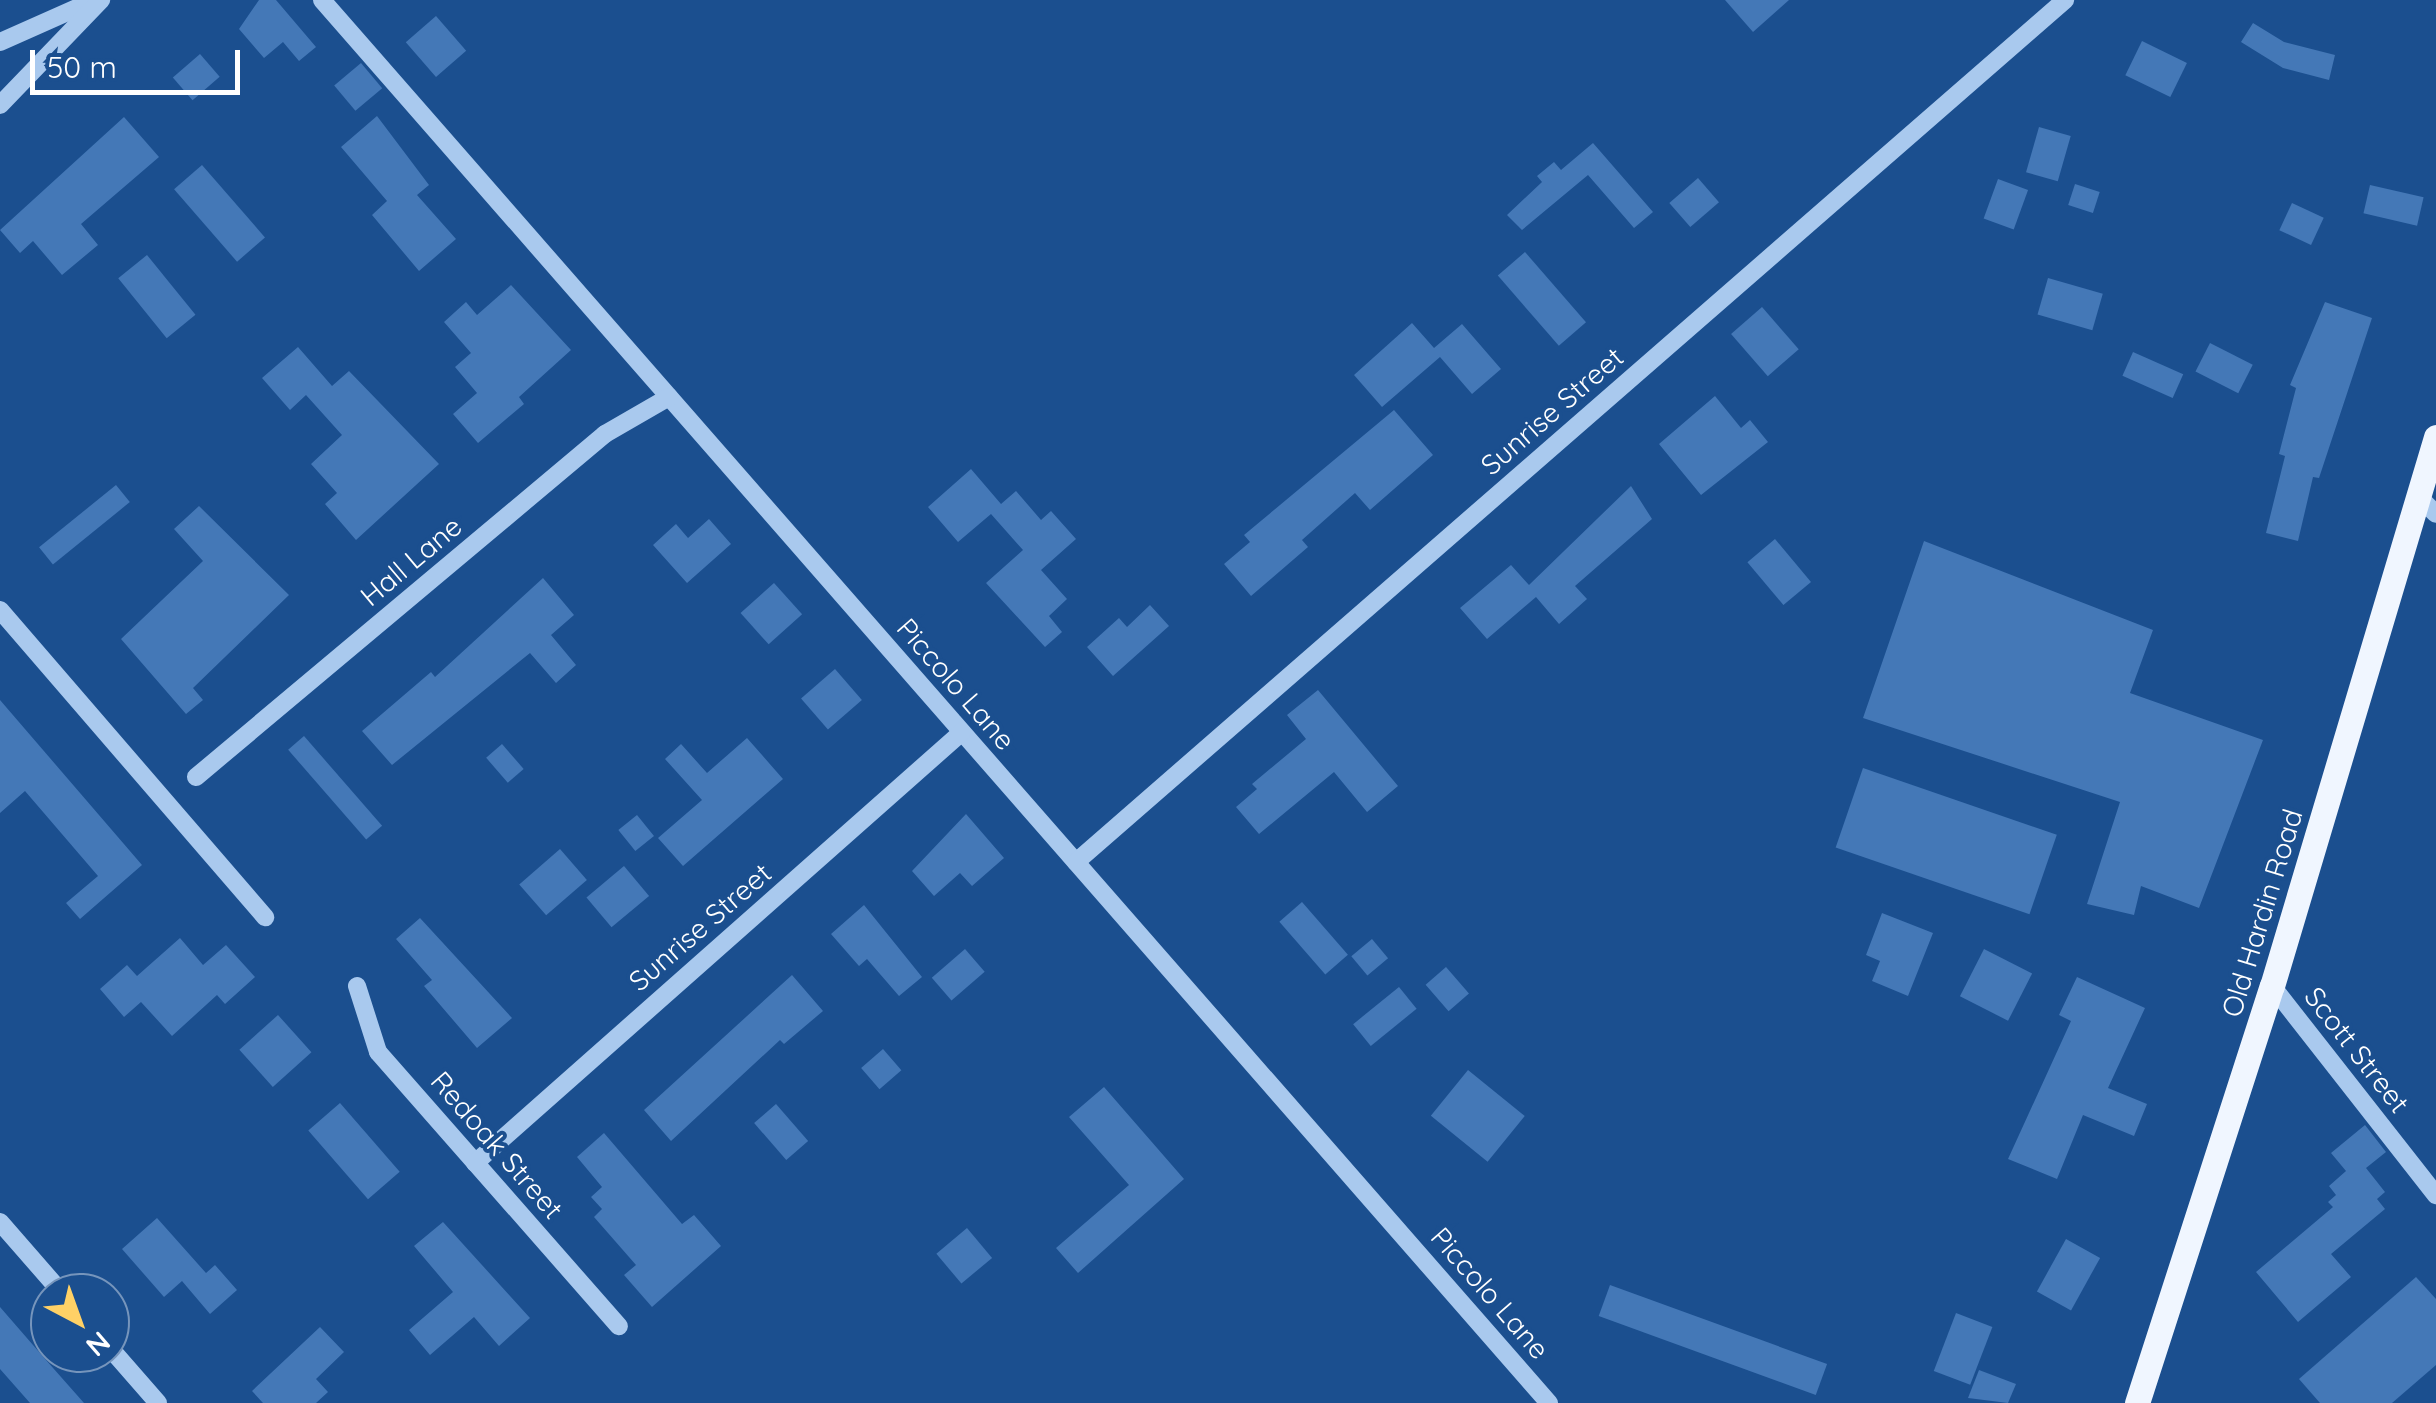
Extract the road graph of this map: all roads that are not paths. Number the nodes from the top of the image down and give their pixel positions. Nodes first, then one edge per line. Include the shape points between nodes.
1 (98, 0) edge
2 (322, 0) edge
3 (2065, 0) edge
4 (0, 42) edge
5 (0, 104) edge
6 (669, 397) junction
7 (2436, 437) edge
8 (2427, 505) edge
9 (0, 610) edge
10 (962, 732) junction
11 (196, 777) dead end
12 (1076, 862) junction
13 (264, 917) dead end
14 (356, 986) dead end
15 (2272, 986) junction
16 (475, 1162) junction
17 (2436, 1195) edge
18 (0, 1222) edge
19 (45, 1273) edge
20 (619, 1326) dead end
21 (130, 1371) edge
22 (158, 1403) edge
23 (1549, 1403) edge
24 (2137, 1403) edge

1 - 4 street
1 - 5 street
2 - 6 street, Piccolo Lane
3 - 12 street, Sunrise Street
6 - 10 street, Piccolo Lane
6 - 11 street, Hall Lane via 605,434
7 - 8 main road, Old Hardin Road
8 - 15 main road, Old Hardin Road
9 - 13 street
10 - 12 street, Piccolo Lane
10 - 16 street, Sunrise Street
12 - 23 street, Piccolo Lane
14 - 16 street, Redoak Street via 378,1052
15 - 17 street, Scott Street
15 - 24 main road, Old Hardin Road
16 - 20 street, Redoak Street
18 - 19 street
21 - 22 street

